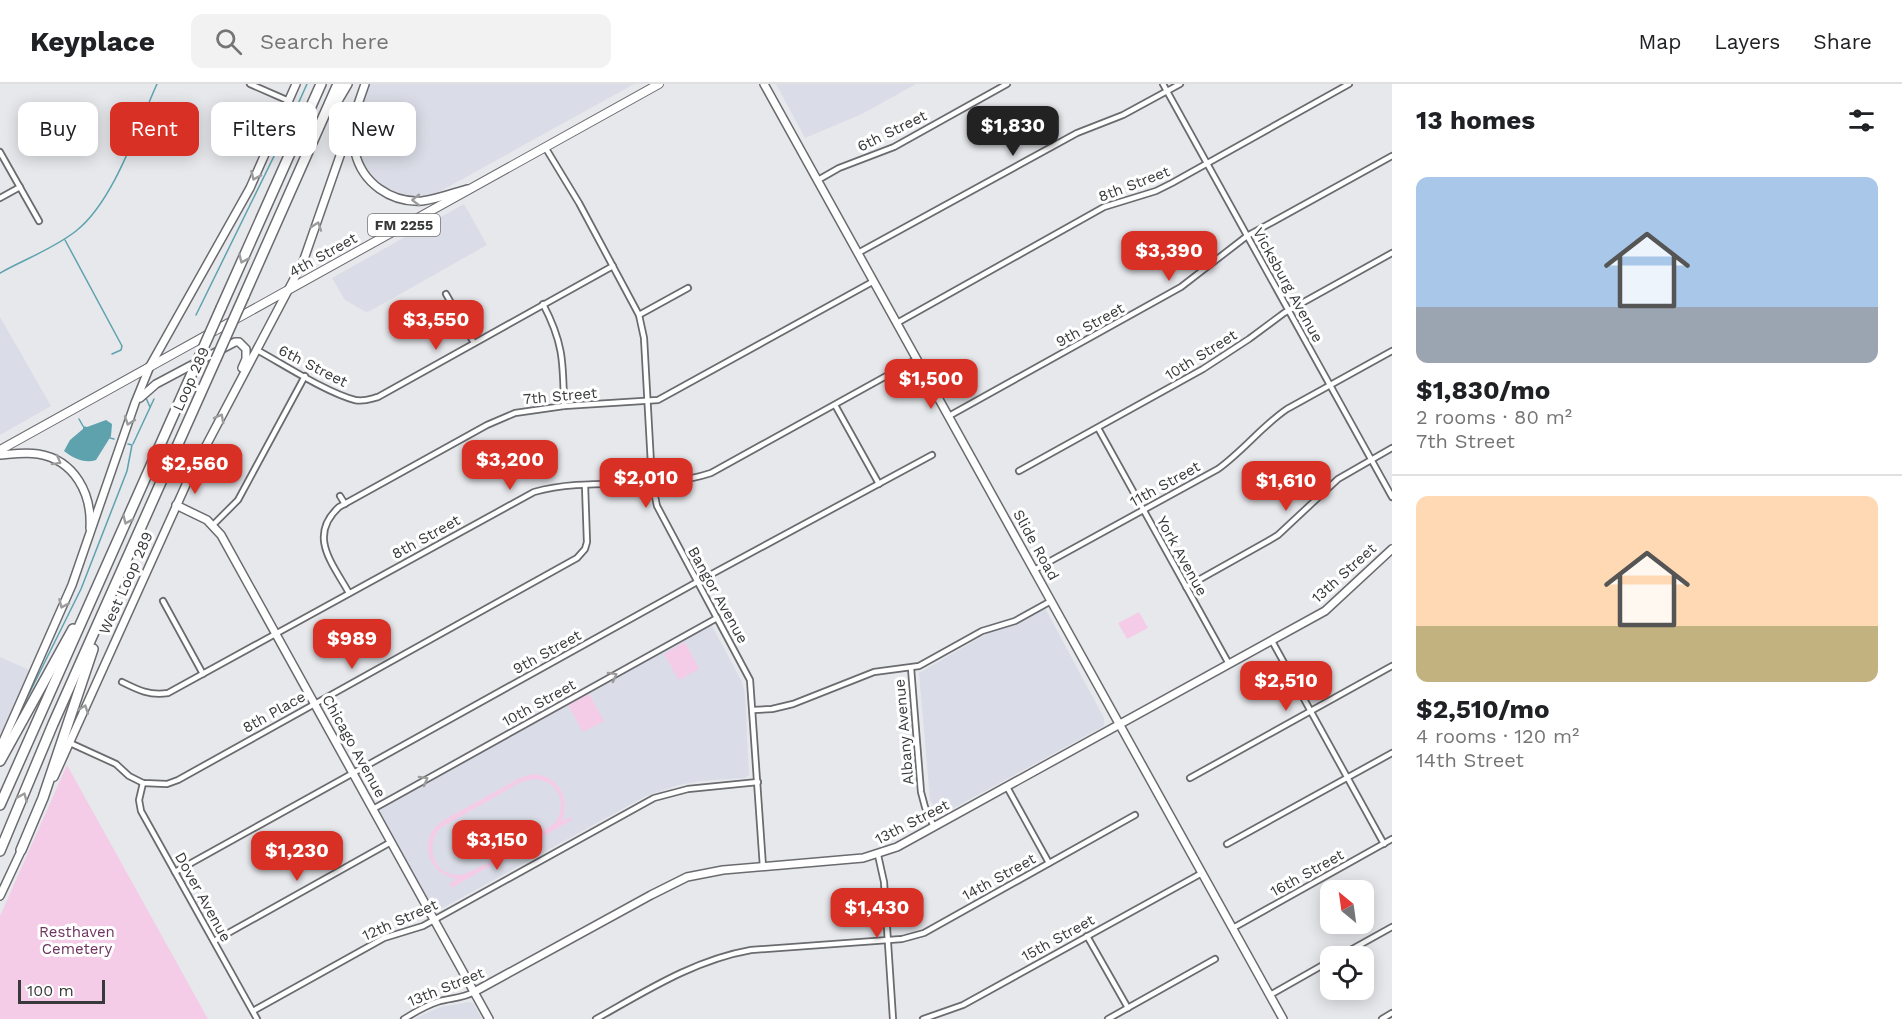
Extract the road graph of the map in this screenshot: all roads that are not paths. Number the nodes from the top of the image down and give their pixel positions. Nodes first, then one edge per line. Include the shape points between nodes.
1 (250, 84) edge
2 (296, 84) edge
3 (315, 84) edge
4 (321, 84) edge
5 (338, 84) edge
6 (347, 84) edge
7 (364, 84) edge
8 (659, 84) edge
9 (764, 84) edge
10 (1007, 84) edge
11 (1163, 84) edge
12 (1180, 84) edge
13 (1349, 84) edge
14 (1167, 91) junction
15 (289, 101) junction
16 (309, 102) edge
17 (313, 102) edge
18 (358, 102) edge
19 (317, 132) edge
20 (317, 136) edge
21 (545, 147) junction
22 (0, 152) edge
23 (289, 156) edge
24 (306, 156) edge
25 (340, 156) edge
26 (357, 156) edge
27 (1392, 156) edge
28 (1207, 163) junction
29 (818, 180) junction
30 (20, 187) junction
31 (473, 187) junction
32 (0, 198) edge
33 (39, 221) dead end
34 (1247, 236) junction
35 (858, 253) junction
36 (1392, 253) edge
37 (613, 266) junction
38 (874, 281) junction
39 (688, 288) dead end
40 (288, 290) junction
41 (446, 294) dead end
42 (543, 304) junction
43 (1289, 310) junction
44 (639, 315) junction
45 (897, 323) junction
46 (474, 343) junction
47 (257, 350) junction
48 (1392, 351) edge
49 (917, 359) junction
50 (150, 366) junction
51 (305, 376) junction
52 (1330, 385) junction
53 (230, 399) junction
54 (135, 403) junction
55 (648, 403) junction
56 (835, 405) junction
57 (564, 406) junction
58 (949, 416) junction
59 (1098, 428) junction
60 (1392, 448) edge
61 (257, 449) dead end
62 (0, 450) edge
63 (264, 452) junction
64 (0, 455) edge
65 (932, 455) dead end
66 (1371, 460) junction
67 (1019, 471) dead end
68 (652, 482) junction
69 (879, 484) junction
70 (585, 485) junction
71 (340, 496) dead end
72 (1392, 497) edge
73 (345, 504) junction
74 (176, 505) junction
75 (1143, 510) junction
76 (213, 525) junction
77 (89, 537) junction
78 (1392, 549) edge
79 (107, 563) junction
80 (1034, 570) junction
81 (697, 582) junction
82 (1186, 586) junction
83 (349, 593) junction
84 (109, 600) junction
85 (162, 601) dead end
86 (1051, 601) junction
87 (717, 618) junction
88 (275, 634) junction
89 (1272, 641) junction
90 (1229, 664) junction
91 (1392, 666) edge
92 (911, 668) junction
93 (203, 674) junction
94 (122, 682) dead end
95 (314, 703) junction
96 (753, 710) junction
97 (1310, 712) junction
98 (1120, 725) junction
99 (70, 743) junction
100 (0, 748) edge
101 (1392, 753) edge
102 (0, 761) edge
103 (353, 774) junction
104 (1190, 778) dead end
105 (1347, 778) junction
106 (758, 782) junction
107 (143, 783) junction
108 (1007, 787) junction
109 (0, 805) edge
110 (373, 809) junction
111 (1135, 815) dead end
112 (934, 827) junction
113 (1392, 839) edge
114 (392, 842) junction
115 (1227, 844) dead end
116 (1384, 844) junction
117 (21, 850) junction
118 (0, 851) edge
119 (878, 855) junction
120 (1049, 863) junction
121 (763, 867) junction
122 (175, 872) junction
123 (1202, 873) junction
124 (0, 896) edge
125 (434, 919) junction
126 (1392, 927) edge
127 (1233, 928) junction
128 (1087, 936) junction
129 (214, 941) junction
130 (888, 941) junction
131 (1358, 946) edge
132 (1215, 959) dead end
133 (1320, 967) edge
134 (474, 992) junction
135 (1270, 995) junction
136 (1128, 1008) junction
137 (253, 1011) junction
138 (1392, 1013) edge
139 (1282, 1018) edge
140 (257, 1019) edge
141 (404, 1019) edge
142 (489, 1019) edge
143 (596, 1019) edge
144 (894, 1019) edge
145 (923, 1019) edge
146 (1108, 1019) edge
147 (1382, 1019) edge

1 - 15 street
2 - 15 main road
3 - 16 highway
4 - 17 highway, Loop 289
5 - 19 highway, Loop 289
6 - 20 highway
7 - 18 main road, West Loop 289
8 - 21 main road, 4th Street / FM 2255
9 - 29 main road, Slide Road
10 - 29 street, 6th Street via 894,147
11 - 14 street, Vicksburg Avenue
12 - 14 street
13 - 28 street, 8th Street
14 - 28 street, Vicksburg Avenue
14 - 35 street via 1123,115 1077,133
15 -> 50 main road via 250,188
21 - 31 main road, 4th Street / FM 2255
21 - 37 street, Bangor Avenue
22 - 30 street
23 -> 79 highway, Loop 289, bridge
24 - 84 highway, Loop 289, bridge
40 -> 25 main road, West Loop 289 via 318,224
31 -> 26 main road via 423,201 387,195 370,181
27 - 34 street, 9th Street
28 - 34 street, Vicksburg Avenue
28 - 45 street, 8th Street via 1155,191 1104,207
29 - 35 main road, Slide Road
30 - 32 street
30 - 33 street
31 - 40 main road, 4th Street / FM 2255
34 - 43 street, Vicksburg Avenue
34 - 58 street, 9th Street via 1181,287
35 - 38 main road, Slide Road
36 - 43 street, 10th Street
37 - 42 street, 6th Street
37 - 44 street, Bangor Avenue
38 - 45 main road, Slide Road
38 - 55 street, 7th Street
39 - 44 street
40 - 47 main road, West Loop 289
40 - 50 main road, 4th Street / FM 2255
41 - 46 street
42 - 46 street, 6th Street
42 - 57 street via 562,350
43 - 52 street, Vicksburg Avenue
43 - 59 street, 10th Street via 1221,358
44 - 55 street, Bangor Avenue
45 - 49 main road, Slide Road
46 - 51 street, 6th Street via 366,401
47 - 51 street, 6th Street
47 - 53 main road, West Loop 289
48 - 52 street, 11th Street
49 - 56 street, 8th Street
49 - 58 main road, Slide Road
50 - 54 main road
50 - 62 main road, 4th Street / FM 2255
51 - 63 street
52 - 66 street, Vicksburg Avenue
52 - 75 street, 11th Street via 1275,418 1218,469
53 - 54 main road via 246,359 246,349 239,342 156,384
74 -> 53 main road, West Loop 289
54 -> 77 main road
55 - 57 street, 7th Street
55 - 68 street, Bangor Avenue
56 - 68 street, 8th Street via 711,473
56 - 69 street
57 - 73 street, 7th Street via 503,417
58 - 80 main road, Slide Road
59 - 67 street, 10th Street
59 - 75 street, York Avenue
60 - 66 street
61 - 63 street
63 - 76 street via 238,500
64 -> 77 main road via 41,454 70,470 88,501
65 - 69 street, 9th Street
66 - 72 street, Vicksburg Avenue
66 - 82 street via 1338,479 1278,535
68 - 70 street, 8th Street
68 - 81 street, Bangor Avenue via 664,523
69 - 81 street, 9th Street
70 - 83 street, 8th Street via 548,488 526,496
70 - 95 street, 8th Place via 587,542 577,558
71 - 73 street
73 - 83 street, 7th Street via 328,520 323,542
74 - 76 main road, Chicago Avenue
99 -> 74 main road, West Loop 289
75 - 80 street, 11th Street
75 - 82 street, York Avenue
76 - 88 main road, Chicago Avenue
77 -> 100 main road
78 - 89 main road, 13th Street via 1325,612
79 - 102 highway
79 - 109 highway, Loop 289
80 - 86 main road, Slide Road
81 - 87 street, Bangor Avenue
81 - 103 street, 9th Street
82 - 90 street, York Avenue
83 - 88 street, 8th Street
84 - 117 highway via 43,798
118 -> 84 highway, Loop 289
85 - 93 street
86 - 92 street
86 - 98 main road, Slide Road
87 - 96 street, Bangor Avenue via 750,680
110 -> 87 street, 10th Street
88 - 93 street, 8th Street
88 - 95 main road, Chicago Avenue
89 - 90 main road, 13th Street
89 - 97 street
90 - 98 main road, 13th Street
91 - 97 street
92 - 96 street via 874,672 793,704
92 - 112 street, Albany Avenue via 921,792
93 - 94 street, 8th Street via 168,693 156,695
95 - 103 main road, Chicago Avenue
95 - 107 street, 8th Place via 178,780
96 - 106 street, Bangor Avenue
97 - 104 street
97 - 105 street
98 - 108 main road, 13th Street
98 - 123 main road, Slide Road
99 - 107 street via 116,764
99 - 117 main road, West Loop 289
101 - 105 street
103 - 110 main road, Chicago Avenue
103 - 122 street, 9th Street
105 - 115 street
105 - 116 street
106 - 121 street, Bangor Avenue
106 - 125 street, 12th Street via 695,788 654,798
107 - 122 street, Dover Avenue via 141,811
108 - 112 main road, 13th Street
108 - 120 street
110 - 114 main road, Chicago Avenue
111 - 120 street, 14th Street
112 - 119 main road, 13th Street
113 - 116 street, 16th Street
114 - 125 main road, Chicago Avenue
114 - 129 street
116 - 127 street, 16th Street
117 - 124 main road, West Loop 289
119 - 121 main road, 13th Street
119 - 130 street
120 - 130 street, 14th Street via 924,933
121 - 134 main road, 13th Street via 703,873 670,885
122 - 129 street, Dover Avenue
123 - 127 main road, Slide Road
123 - 128 street, 15th Street
125 - 134 main road, Chicago Avenue
125 - 137 street, 12th Street via 384,938
126 - 131 street
127 - 135 main road, Slide Road
128 - 136 street
128 - 145 street, 15th Street via 963,1005
129 - 137 street, Dover Avenue
130 - 143 street, 14th Street via 733,953 692,967
130 - 144 street
132 - 136 street
133 - 135 street
134 - 141 street, 13th Street via 434,1004
134 - 142 main road, Chicago Avenue
135 - 139 main road, Slide Road
136 - 146 street
137 - 140 street, Dover Avenue
138 - 147 street

